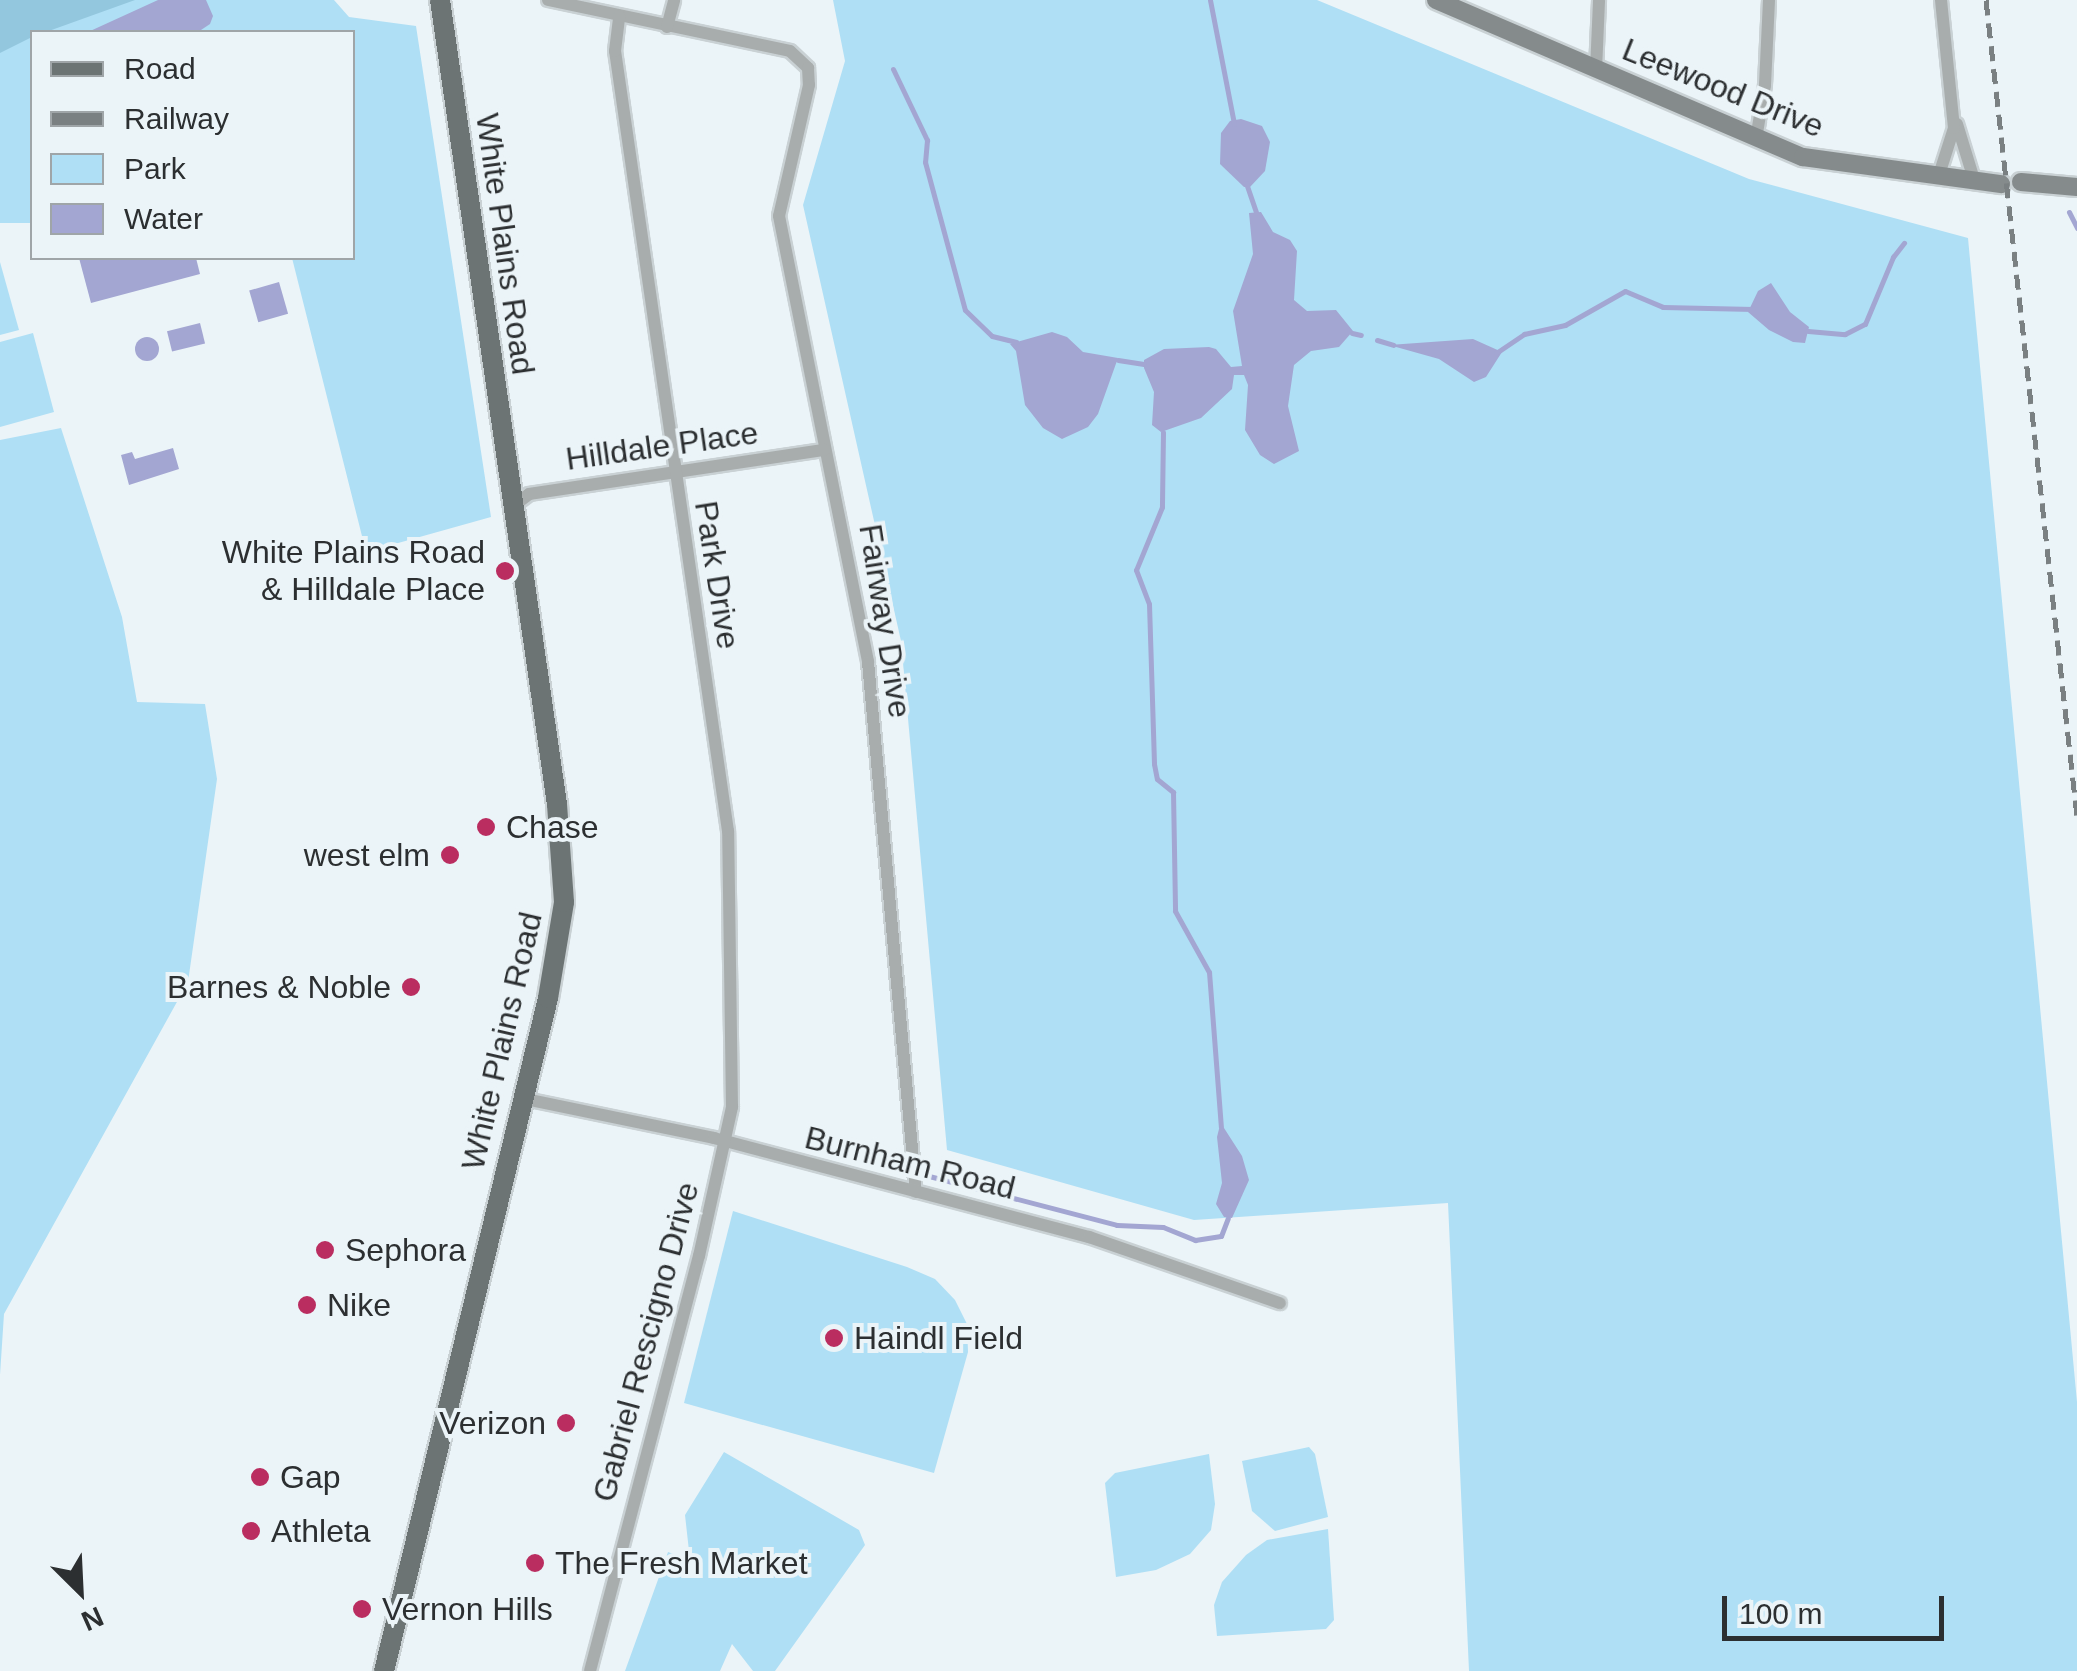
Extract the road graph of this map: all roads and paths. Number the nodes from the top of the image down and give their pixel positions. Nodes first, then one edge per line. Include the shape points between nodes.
1 (440, 0) edge
2 (548, 0) edge
3 (674, 0) edge
4 (1436, 0) edge
5 (1599, 0) edge
6 (1769, 0) edge
7 (1942, 0) edge
8 (619, 16) junction
9 (667, 26) junction
10 (1596, 70) junction
11 (1954, 111) junction
12 (1756, 139) junction
13 (2077, 174) edge
14 (1938, 178) junction
15 (2021, 182) dead end
16 (2051, 182) junction
17 (1976, 183) junction
18 (2001, 184) dead end
19 (2077, 188) edge
20 (825, 450) junction
21 (673, 472) junction
22 (512, 508) junction
23 (521, 1098) junction
24 (726, 1143) junction
25 (916, 1192) junction
26 (1280, 1303) dead end
27 (384, 1671) edge
28 (590, 1671) edge

1 - 22 main road, White Plains Road
2 - 8 street
3 - 9 street
4 - 10 street, Leewood Drive
5 - 10 street
6 - 12 street
7 - 11 street
8 - 9 street
8 - 21 street, Park Drive via 615,51
9 - 20 street, Fairway Drive via 790,51 808,68 779,216
10 - 12 street, Leewood Drive
11 - 14 street via 1952,147
11 - 17 street
12 - 14 street, Leewood Drive via 1820,161
13 - 16 street
14 - 17 street, Leewood Drive
15 - 16 street
16 - 19 street
17 - 18 street, Leewood Drive
20 - 21 street, Hilldale Place
20 - 25 street, Fairway Drive via 868,662
21 - 22 street, Hilldale Place via 529,494
21 - 24 street, Park Drive via 728,831 732,1107
22 - 23 main road, White Plains Road via 564,869 560,936
23 - 24 street, Burnham Road
23 - 27 main road, White Plains Road
24 - 25 street, Burnham Road
24 - 28 street, Gabriel Rescigno Drive
25 - 26 street, Burnham Road via 1088,1237

